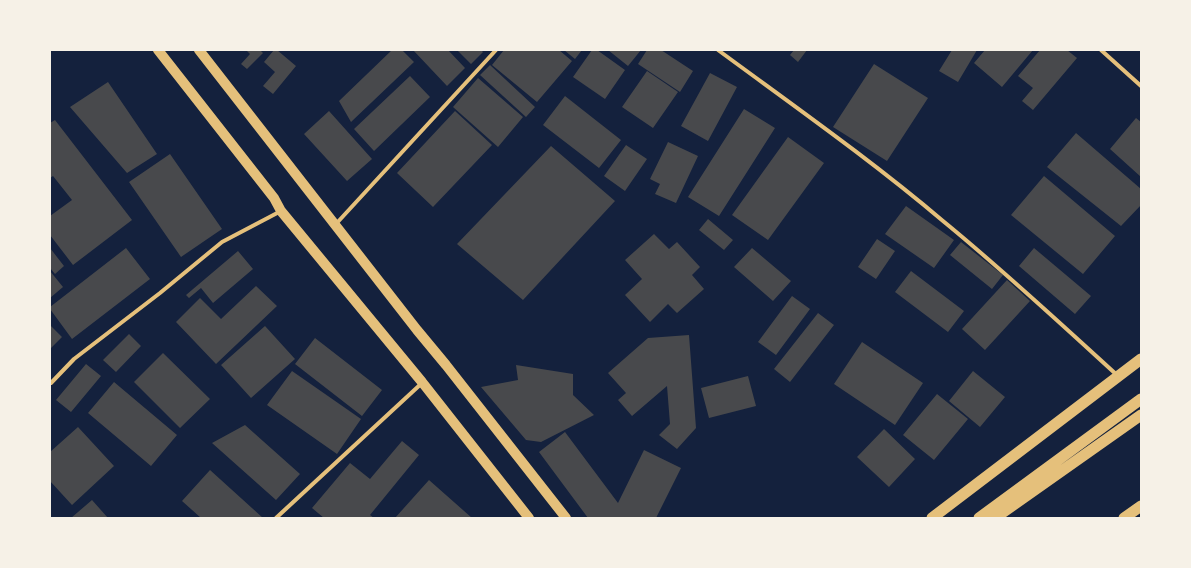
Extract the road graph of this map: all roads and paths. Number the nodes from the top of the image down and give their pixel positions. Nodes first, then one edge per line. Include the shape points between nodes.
1 (158, 50) edge
2 (198, 50) edge
3 (496, 50) edge
4 (718, 50) edge
5 (1101, 50) edge
6 (1141, 86) edge
7 (281, 211) junction
8 (335, 226) junction
9 (1141, 359) edge
10 (1118, 376) junction
11 (422, 382) junction
12 (50, 383) edge
13 (1141, 399) edge
14 (1141, 415) edge
15 (1141, 506) edge
16 (276, 518) edge
17 (529, 518) edge
18 (566, 518) edge
19 (932, 518) edge
20 (979, 518) edge
21 (995, 518) edge
22 (1124, 518) edge

1 - 7 main road via 274,198
2 - 8 main road
3 - 8 street
4 - 10 street via 942,220
5 - 6 street
7 - 11 main road
7 - 12 street via 222,242 74,359
8 - 18 main road
9 - 10 highway
10 - 19 highway
11 - 16 street
11 - 17 main road
13 - 20 highway
14 - 21 highway
15 - 22 highway

